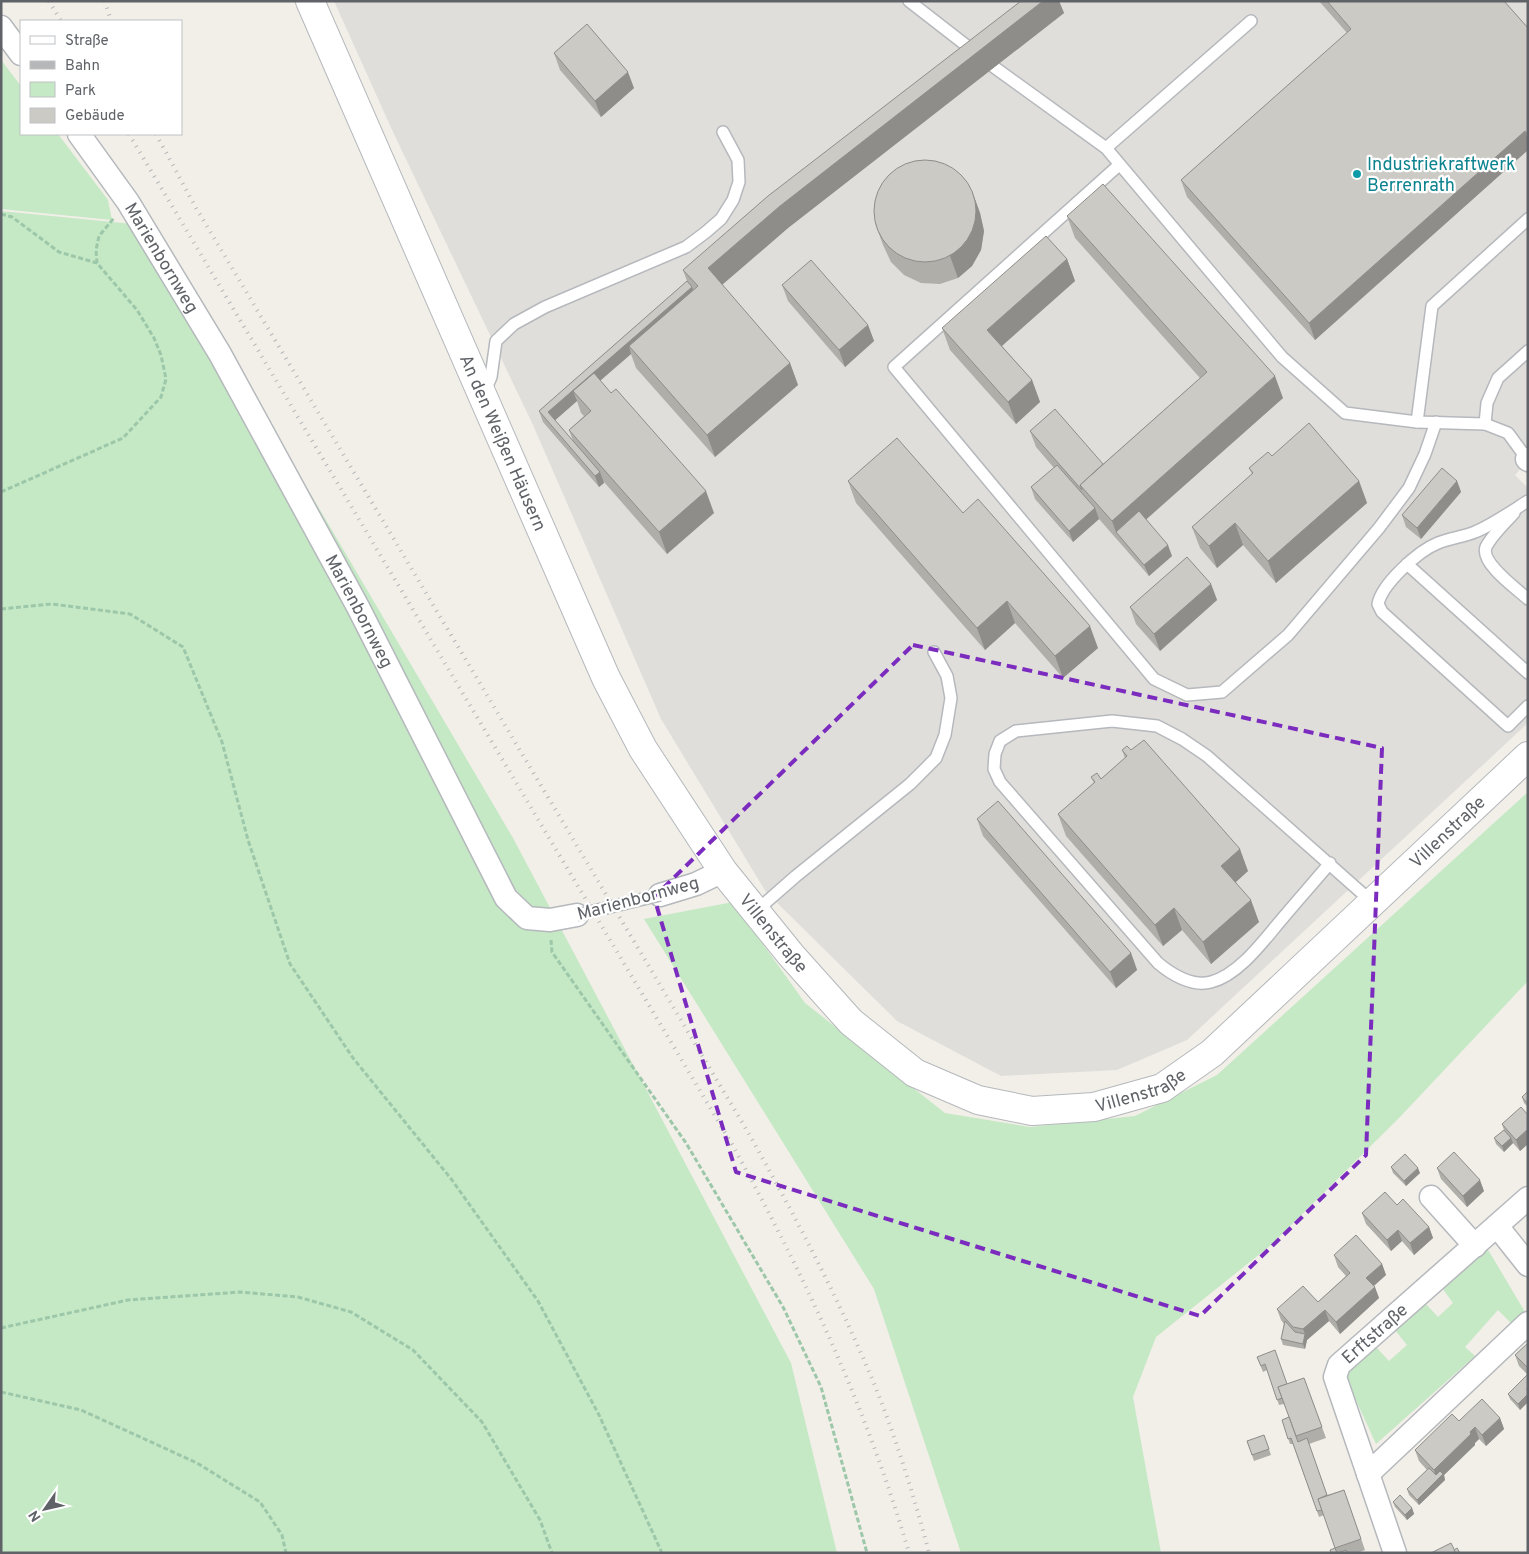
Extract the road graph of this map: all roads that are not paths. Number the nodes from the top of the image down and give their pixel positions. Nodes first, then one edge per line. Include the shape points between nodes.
1 (310, 1) edge
2 (909, 1) edge
3 (1251, 20) dead end
4 (1, 28) edge
5 (20, 53) edge
6 (723, 132) dead end
7 (79, 135) edge
8 (1106, 148) junction
9 (1119, 165) junction
10 (1528, 219) edge
11 (1528, 351) edge
12 (482, 397) junction
13 (1417, 422) junction
14 (1436, 422) junction
15 (1485, 424) junction
16 (1528, 460) edge
17 (1524, 504) edge
18 (1407, 564) junction
19 (1528, 599) edge
20 (934, 652) dead end
21 (1528, 673) edge
22 (1528, 706) edge
23 (1528, 756) edge
24 (1330, 863) junction
25 (723, 871) junction
26 (660, 895) joint
27 (1372, 902) junction
28 (756, 911) junction
29 (577, 916) joint
30 (1431, 1197) dead end
31 (1528, 1198) edge
32 (1498, 1226) junction
33 (1475, 1246) junction
34 (1528, 1265) edge
35 (1528, 1323) edge
36 (1368, 1474) junction
37 (1395, 1553) edge

1 - 12 street, An den Weißen Häusern
2 - 8 lane
3 - 8 lane
4 - 5 street
6 - 12 lane via 738,160 739,182 733,200 720,218 686,247 545,307 514,324 496,341 491,378
7 - 29 street, Marienbornweg via 128,202 220,354 349,589 506,898 527,918 550,920
8 - 9 lane
9 - 13 lane via 1282,357 1346,413
9 - 14 lane via 894,368 1154,678 1188,696 1222,692 1288,635 1409,488
10 - 13 lane via 1432,306
11 - 15 lane via 1498,378 1487,403
12 - 25 street, An den Weißen Häusern via 606,678 643,749
13 - 14 lane
14 - 15 lane
15 - 16 lane via 1508,433
17 - 18 lane via 1475,532 1437,543
17 - 19 lane via 1486,547 1486,556 1491,566
18 - 21 lane
18 - 22 lane via 1380,595 1378,604 1382,612 1508,726
20 - 28 lane via 947,676 950,698 946,735 936,758 910,784
23 - 27 street, Villenstraße
24 - 24 lane via 1207,756 1158,726 1112,721 1016,730 1000,741 995,754 994,769 1000,782 1158,964 1171,974 1199,984 1225,976 1244,961
24 - 27 lane
25 - 26 street, Marienbornweg via 696,884
25 - 28 street, Villenstraße
26 - 29 lane, Marienbornweg, bridge
27 - 28 street, Villenstraße via 1212,1053 1162,1088 1094,1107 1032,1111 978,1100 915,1073 851,1022
30 - 33 street
31 - 32 street, Erftstraße
32 - 33 street, Erftstraße
32 - 34 street
33 - 36 street, Erftstraße via 1339,1366 1335,1378
35 - 36 street
36 - 37 street, Erftstraße

